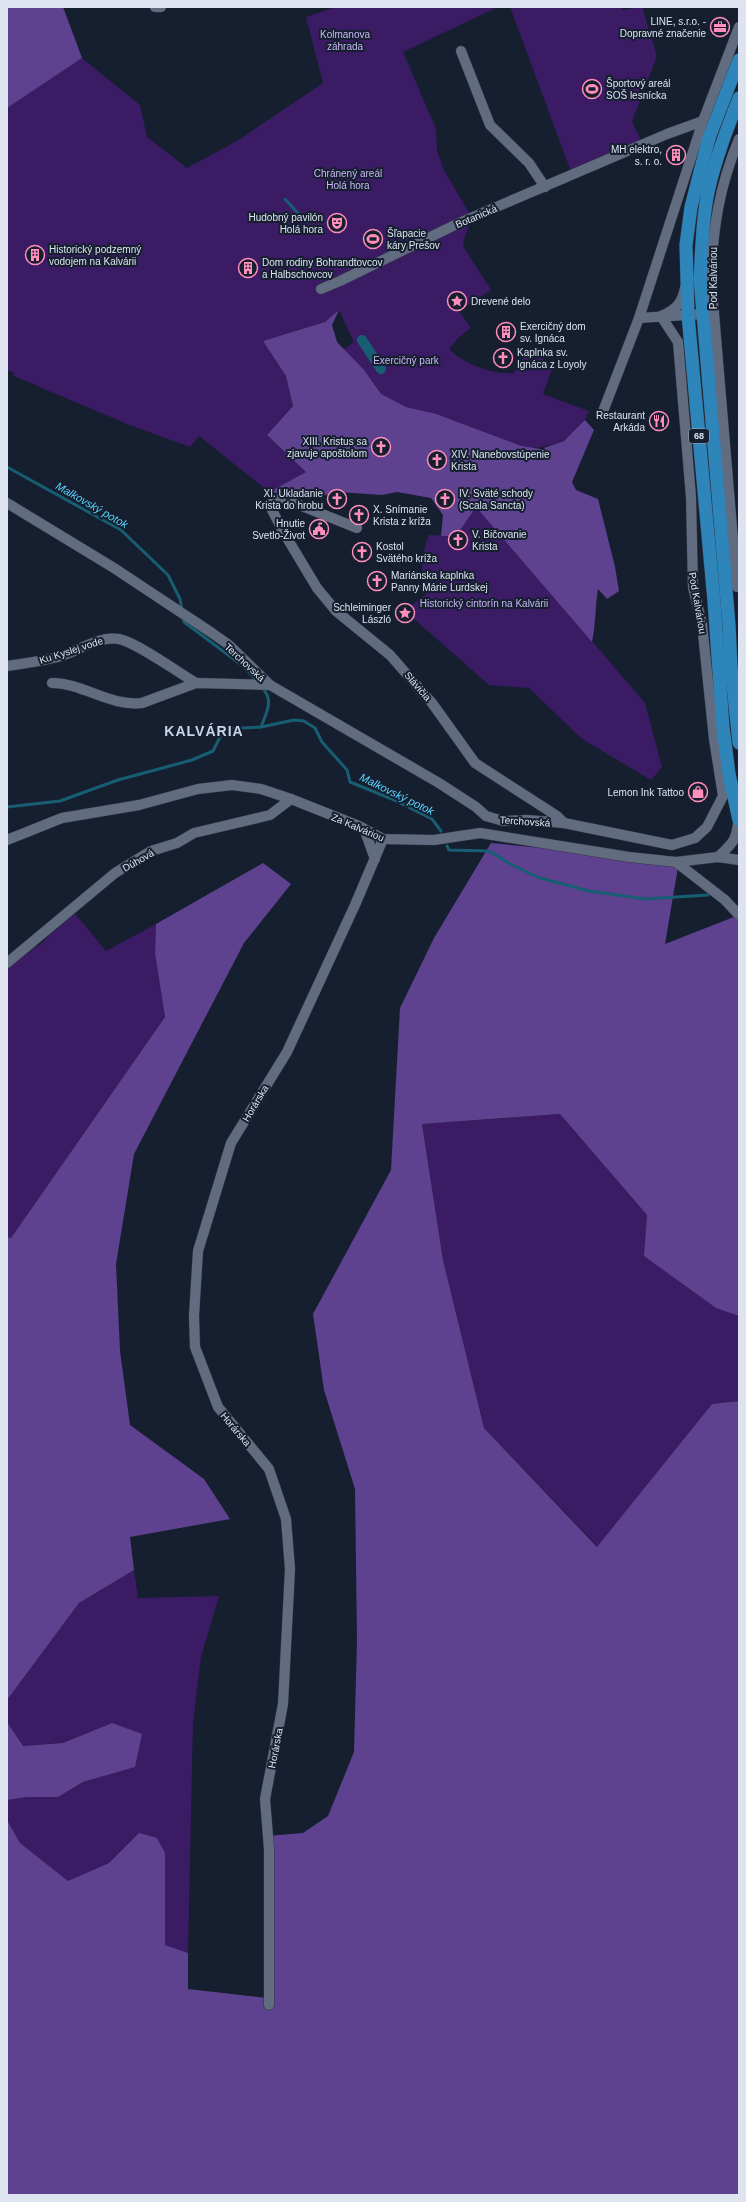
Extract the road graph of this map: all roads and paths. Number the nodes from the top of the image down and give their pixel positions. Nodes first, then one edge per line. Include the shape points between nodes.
1 (155, 7) edge
2 (161, 7) edge
3 (739, 27) edge
4 (461, 51) dead end
5 (739, 60) edge
6 (739, 98) edge
7 (703, 121) junction
8 (739, 139) edge
9 (545, 187) junction
10 (686, 280) junction
11 (321, 289) dead end
12 (702, 314) junction
13 (688, 315) junction
14 (661, 316) junction
15 (639, 318) junction
16 (602, 414) dead end
17 (7, 503) edge
18 (357, 528) dead end
19 (737, 587) dead end
20 (7, 666) edge
21 (52, 683) dead end
22 (196, 683) junction
23 (262, 686) junction
24 (739, 743) edge
25 (291, 799) junction
26 (486, 816) junction
27 (739, 819) edge
28 (564, 823) junction
29 (480, 833) junction
30 (366, 834) dead end
31 (383, 839) junction
32 (7, 840) edge
33 (672, 845) junction
34 (735, 847) edge
35 (713, 858) junction
36 (738, 858) edge
37 (375, 859) junction
38 (676, 862) junction
39 (697, 877) junction
40 (739, 915) edge
41 (7, 963) edge
42 (269, 2005) dead end

1 - 2 street
3 - 7 street
4 - 9 street via 490,125 529,163
5 - 10 main road, Pod Kalváriou / 68 via 709,138 691,207 686,245
6 - 12 main road, Pod Kalváriou / 68 via 708,192 700,278
7 - 9 street, Botanická
7 - 15 street
8 - 19 street, Pod Kalváriou via 721,187 713,232 711,278
9 - 11 street, Botanická via 459,223
10 - 13 main road, Pod Kalváriou / 68
10 - 14 street via 683,298 678,306
12 - 13 street, Pod Kalváriou
12 - 24 main road, Pod Kalváriou / 68
13 - 14 street, Pod Kalváriou
13 - 27 main road, Pod Kalváriou / 68 via 723,727 729,774
14 - 15 street, Pod Kalváriou
14 - 33 street, Pod Kalváriou via 678,342 691,497 694,587 702,624 714,739 723,796 707,827 695,838
15 - 16 street
17 - 23 street, Terchovská via 114,568 229,645 262,676
18 - 28 street, Slávičia via 282,498 273,501 272,510 284,534 317,588 336,611 390,655 432,703 475,763
20 - 22 street, Ku Kyslej vode via 64,655 111,638 121,639 146,652
21 - 22 street, Ku Kyslej vode via 63,683 133,704
22 - 23 street, Ku Kyslej vode
23 - 26 street, Terchovská via 439,783
25 - 31 street, Za Kalváriou via 359,826
25 - 32 street, Za Kalváriou via 260,789 232,785 198,789 140,805 62,818
25 - 41 street, Dúhová via 270,815 194,833 177,843 151,850 115,873
26 - 28 street, Terchovská via 503,821
26 - 29 street, Terchovská
27 - 34 street
28 - 33 street, Slávičia
29 - 31 street, Za Kalváriou via 434,840
29 - 38 street, Za Kalváriou
30 - 37 street
31 - 37 street, Horárska
33 - 38 street
34 - 35 street
35 - 36 street, Za Kalváriou
35 - 38 street, Za Kalváriou
35 - 39 street via 699,865
37 - 42 street, Horárska via 287,1052 231,1143 198,1251 195,1347 218,1407 269,1469 286,1518 290,1569 283,1704 265,1799 269,1849
38 - 39 street
39 - 40 street

